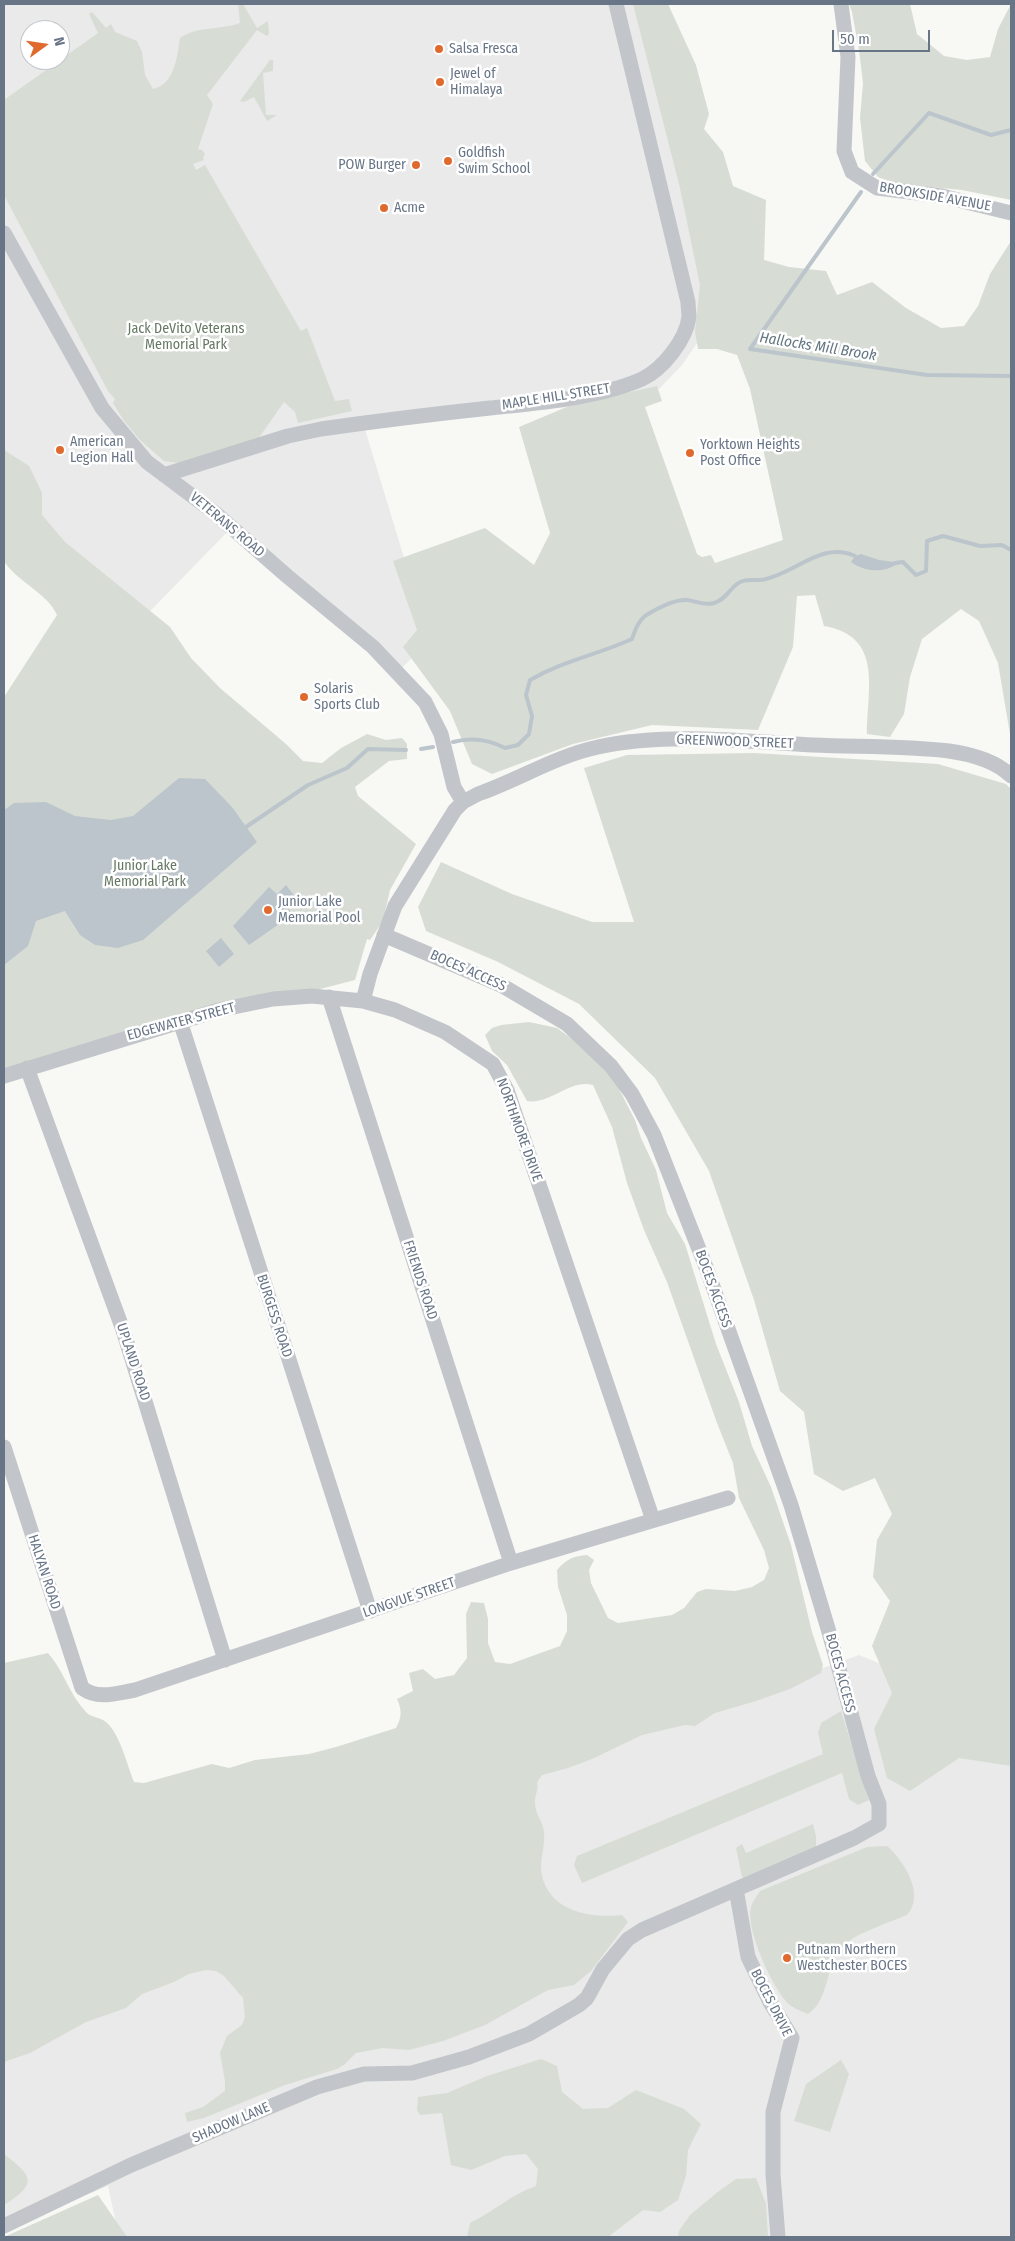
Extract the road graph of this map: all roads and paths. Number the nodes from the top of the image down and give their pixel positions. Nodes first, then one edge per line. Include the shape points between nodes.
1 (616, 4) edge
2 (841, 4) edge
3 (1011, 213) edge
4 (4, 233) edge
5 (164, 475) junction
6 (1011, 776) edge
7 (463, 802) junction
8 (384, 935) junction
9 (329, 997) junction
10 (363, 1001) junction
11 (180, 1021) junction
12 (27, 1068) junction
13 (4, 1076) edge
14 (4, 1447) edge
15 (728, 1498) dead end
16 (653, 1520) junction
17 (511, 1564) junction
18 (370, 1611) junction
19 (225, 1660) junction
20 (90, 1694) joint
21 (736, 1889) junction
22 (4, 2226) edge
23 (778, 2237) edge

1 - 5 street, MAPLE HILL STREET via 688,302 689,318 684,332 662,366 643,378 614,388 526,404 321,429 288,436
2 - 3 street, BROOKSIDE AVENUE via 848,57 844,151 852,172 878,188 942,196
4 - 5 street, VETERANS ROAD via 102,408 147,462
5 - 7 street, VETERANS ROAD via 215,513 373,647 425,702 441,734 454,787
6 - 7 street, GREENWOOD STREET via 982,759 950,751 670,739 597,747
7 - 8 street via 409,882 391,913
8 - 10 street
8 - 21 street, BOCES ACCESS via 501,985 567,1024 611,1066 632,1094 654,1135 703,1258 791,1505 868,1776 879,1804 879,1824
9 - 10 street, EDGEWATER STREET
9 - 11 street, EDGEWATER STREET via 273,999
9 - 17 street, FRIENDS ROAD
10 - 16 street, NORTHMORE DRIVE via 395,1010 445,1032 493,1064 507,1090
11 - 12 street, EDGEWATER STREET
11 - 18 street, BURGESS ROAD
12 - 13 street, EDGEWATER STREET
12 - 19 street, UPLAND ROAD via 123,1330
14 - 20 street, HALYAN ROAD via 82,1688
15 - 16 street, LONGVUE STREET
16 - 17 street, LONGVUE STREET
17 - 18 street, LONGVUE STREET
18 - 19 street, LONGVUE STREET
19 - 20 street, LONGVUE STREET via 135,1690
21 - 22 street, SHADOW LANE via 628,1939 603,1969 587,1998 529,2034 468,2057 412,2073 364,2074 317,2087 130,2165
21 - 23 street, BOCES DRIVE via 748,1957 792,2038 773,2112 773,2176

